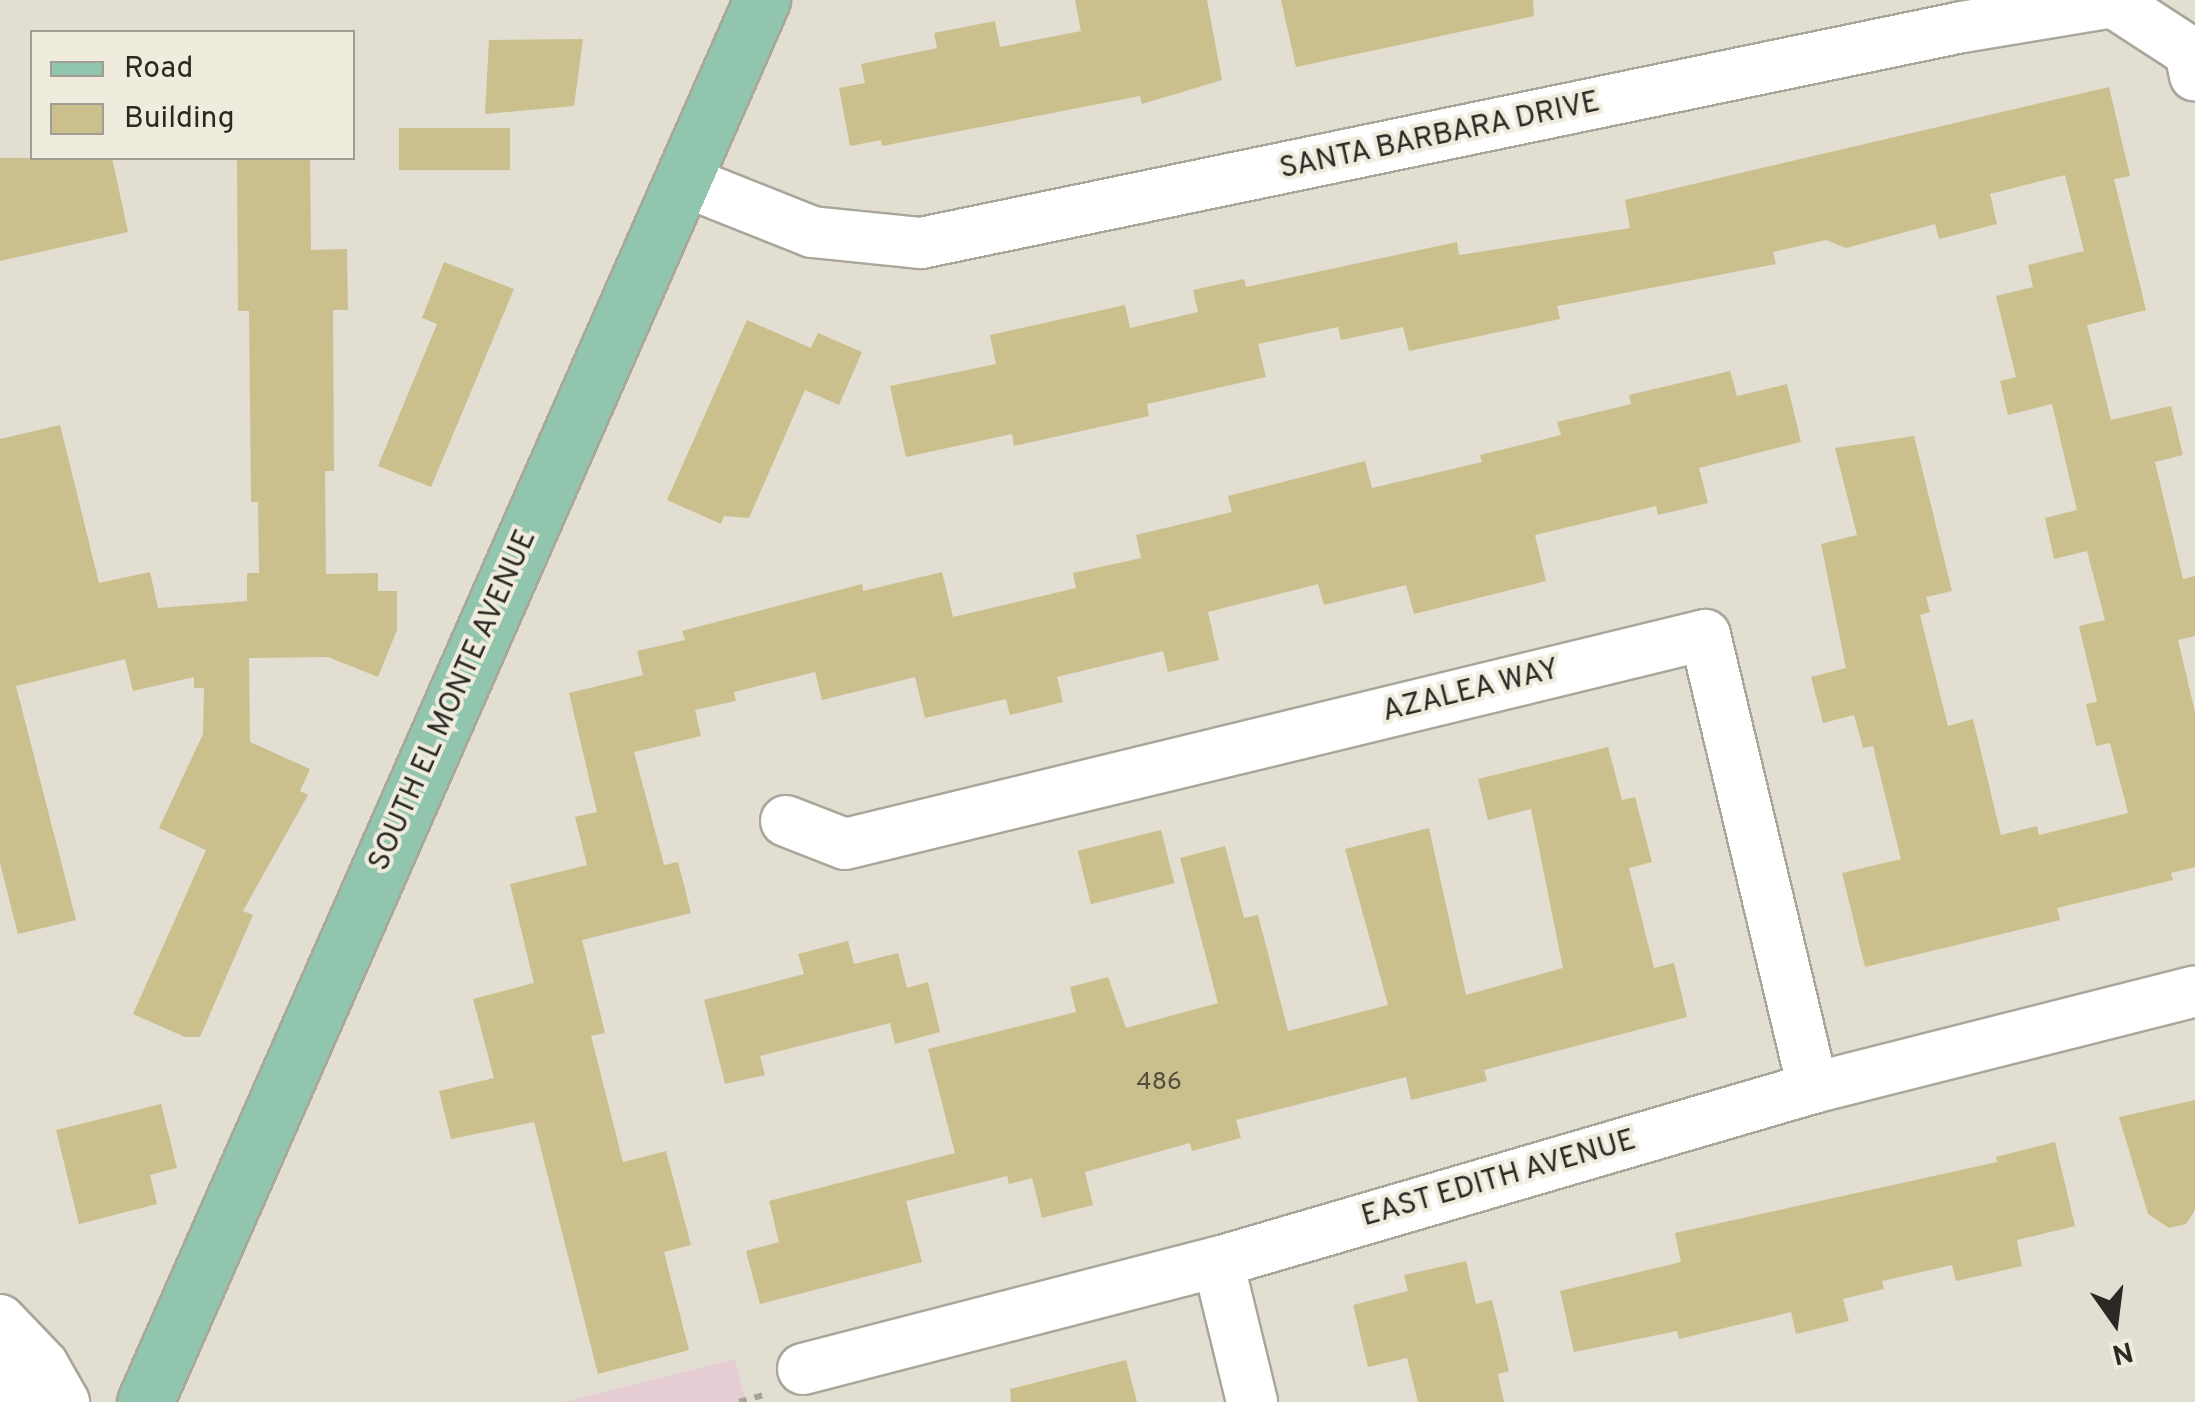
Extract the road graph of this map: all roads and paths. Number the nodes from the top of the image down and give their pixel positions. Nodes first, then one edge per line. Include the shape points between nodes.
1 (762, 0) edge
2 (2192, 64) edge
3 (684, 181) junction
4 (786, 822) dead end
5 (2195, 992) edge
6 (1813, 1088) junction
7 (1218, 1262) junction
8 (0, 1320) edge
9 (0, 1333) edge
10 (803, 1369) dead end
11 (16, 1402) edge
12 (64, 1402) edge
13 (145, 1402) edge
14 (1252, 1402) edge

1 - 3 main road, SOUTH EL MONTE AVENUE
2 - 3 street, SANTA BARBARA DRIVE via 2112,2 1962,27 921,242 812,232
3 - 13 main road, SOUTH EL MONTE AVENUE
4 - 6 street, AZALEA WAY via 845,844 1705,635
5 - 6 street, EAST EDITH AVENUE
6 - 7 street, EAST EDITH AVENUE
7 - 10 street, EAST EDITH AVENUE
7 - 14 street
8 - 12 street via 43,1365
9 - 11 street

